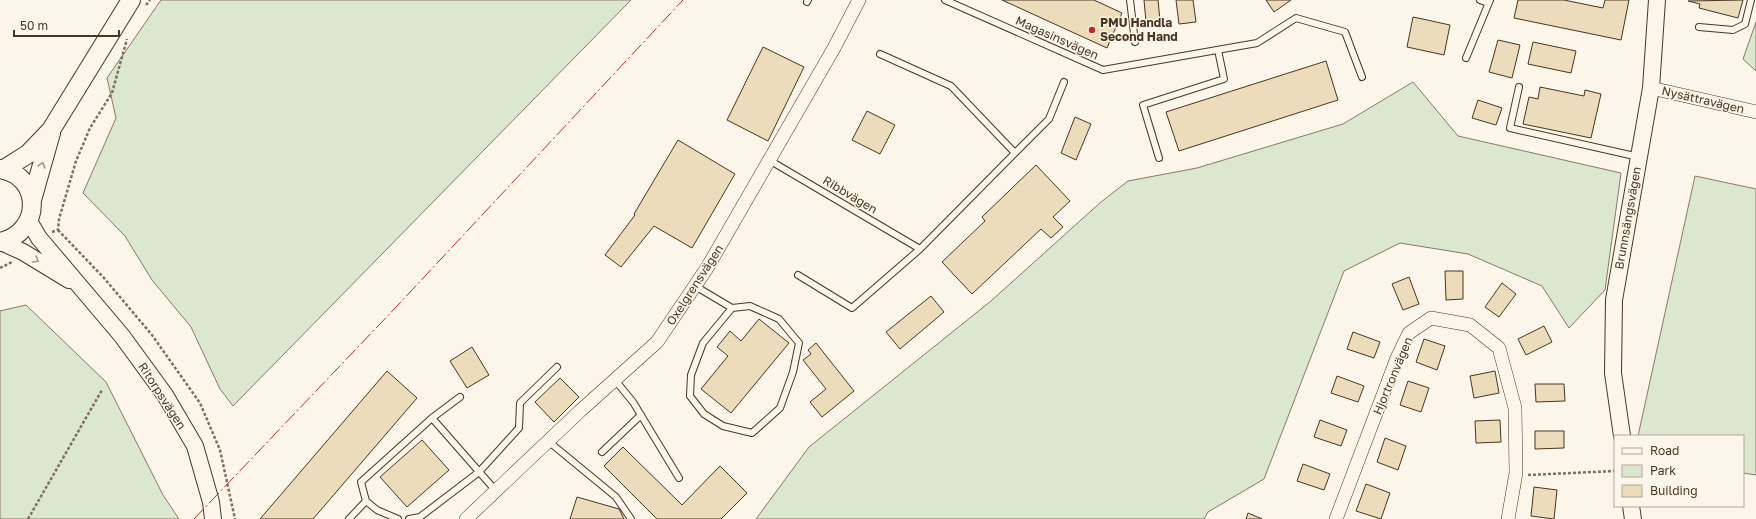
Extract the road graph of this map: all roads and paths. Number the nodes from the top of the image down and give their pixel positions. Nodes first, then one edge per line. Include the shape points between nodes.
1 (150, 0) edge
2 (859, 0) edge
3 (945, 0) edge
4 (1130, 0) edge
5 (1480, 0) edge
6 (1657, 0) edge
7 (1751, 0) edge
8 (1489, 1) edge
9 (139, 3) edge
10 (1699, 27) dead end
11 (127, 37) dead end
12 (1135, 42) dead end
13 (1218, 50) junction
14 (880, 54) dead end
15 (1466, 58) dead end
16 (1362, 77) dead end
17 (1064, 82) dead end
18 (1519, 87) dead end
19 (1651, 88) junction
20 (1756, 112) edge
21 (51, 130) junction
22 (1015, 153) junction
23 (1639, 157) junction
24 (1159, 158) dead end
25 (770, 160) junction
26 (2, 169) edge
27 (32, 200) junction
28 (29, 221) junction
29 (39, 238) junction
30 (0, 242) edge
31 (920, 249) junction
32 (23, 252) junction
33 (0, 268) edge
34 (798, 275) dead end
35 (695, 286) junction
36 (82, 287) junction
37 (732, 308) junction
38 (557, 367) dead end
39 (615, 380) junction
40 (102, 390) dead end
41 (460, 397) dead end
42 (640, 415) junction
43 (432, 418) junction
44 (1622, 435) edge
45 (548, 441) junction
46 (602, 452) dead end
47 (1614, 470) edge
48 (479, 472) junction
49 (1516, 476) junction
50 (679, 478) dead end
51 (496, 491) junction
52 (366, 501) junction
53 (1630, 507) edge
54 (28, 519) edge
55 (214, 519) edge
56 (349, 519) edge
57 (398, 519) edge
58 (409, 519) edge
59 (466, 519) edge
60 (631, 519) edge
61 (1336, 519) edge
62 (1508, 519) edge
63 (1633, 519) edge

1 - 9 path
2 - 25 street, Oxelgrensvägen
3 - 13 lane, Magasinsvägen via 1103,70
4 - 12 lane
5 - 8 lane
6 - 19 street, Brunnsängsvägen
7 - 10 lane via 1745,24 1733,30
8 - 15 lane
9 - 21 main road
11 - 29 path via 112,93 90,128 76,161 58,230
13 - 16 lane, Magasinsvägen via 1257,43 1296,18 1345,32
13 - 24 lane via 1224,80 1143,105
14 - 22 lane via 951,86
17 - 22 lane via 1050,119
18 - 23 lane via 1510,128
19 - 20 street, Nysättravägen
19 - 23 street, Brunnsängsvägen
21 - 26 main road via 28,154
27 -> 21 main road
22 - 31 lane
23 - 44 street, Brunnsängsvägen via 1614,300 1613,373
25 - 31 lane, Ribbvägen
25 - 35 street, Oxelgrensvägen
26 - 27 main road via 22,180
27 - 28 main road
28 - 29 street, Ritorpsvägen
28 - 30 main road via 14,237
29 - 36 street, Ritorpsvägen
30 - 32 street, Ritorpsvägen
31 - 34 lane via 852,308
32 - 33 path via 9,265
32 -> 36 street, Ritorpsvägen
35 - 37 lane
35 - 39 street, Oxelgrensvägen via 657,342
36 - 55 street, Ritorpsvägen via 165,395 195,446
37 - 37 lane via 703,343 691,376 690,396 704,414 723,426 752,433 780,408 793,372 799,344 779,320 750,306
38 - 48 lane via 520,403 519,428
39 - 42 lane
39 - 45 street, Oxelgrensvägen
40 - 54 path
41 - 43 lane
42 - 46 lane
42 - 50 lane
43 - 48 lane
43 - 52 lane via 362,482
45 - 51 street, Oxelgrensvägen
45 - 60 lane via 616,497
47 - 49 path
48 - 51 lane
48 - 58 lane via 420,517
49 - 61 street, Hjortronvägen via 1515,408 1499,348 1470,324 1431,318 1410,333 1397,358
49 - 62 street, Hjortronvägen
51 - 59 street, Oxelgrensvägen
52 - 56 lane
52 - 57 lane via 377,510
53 - 63 street

